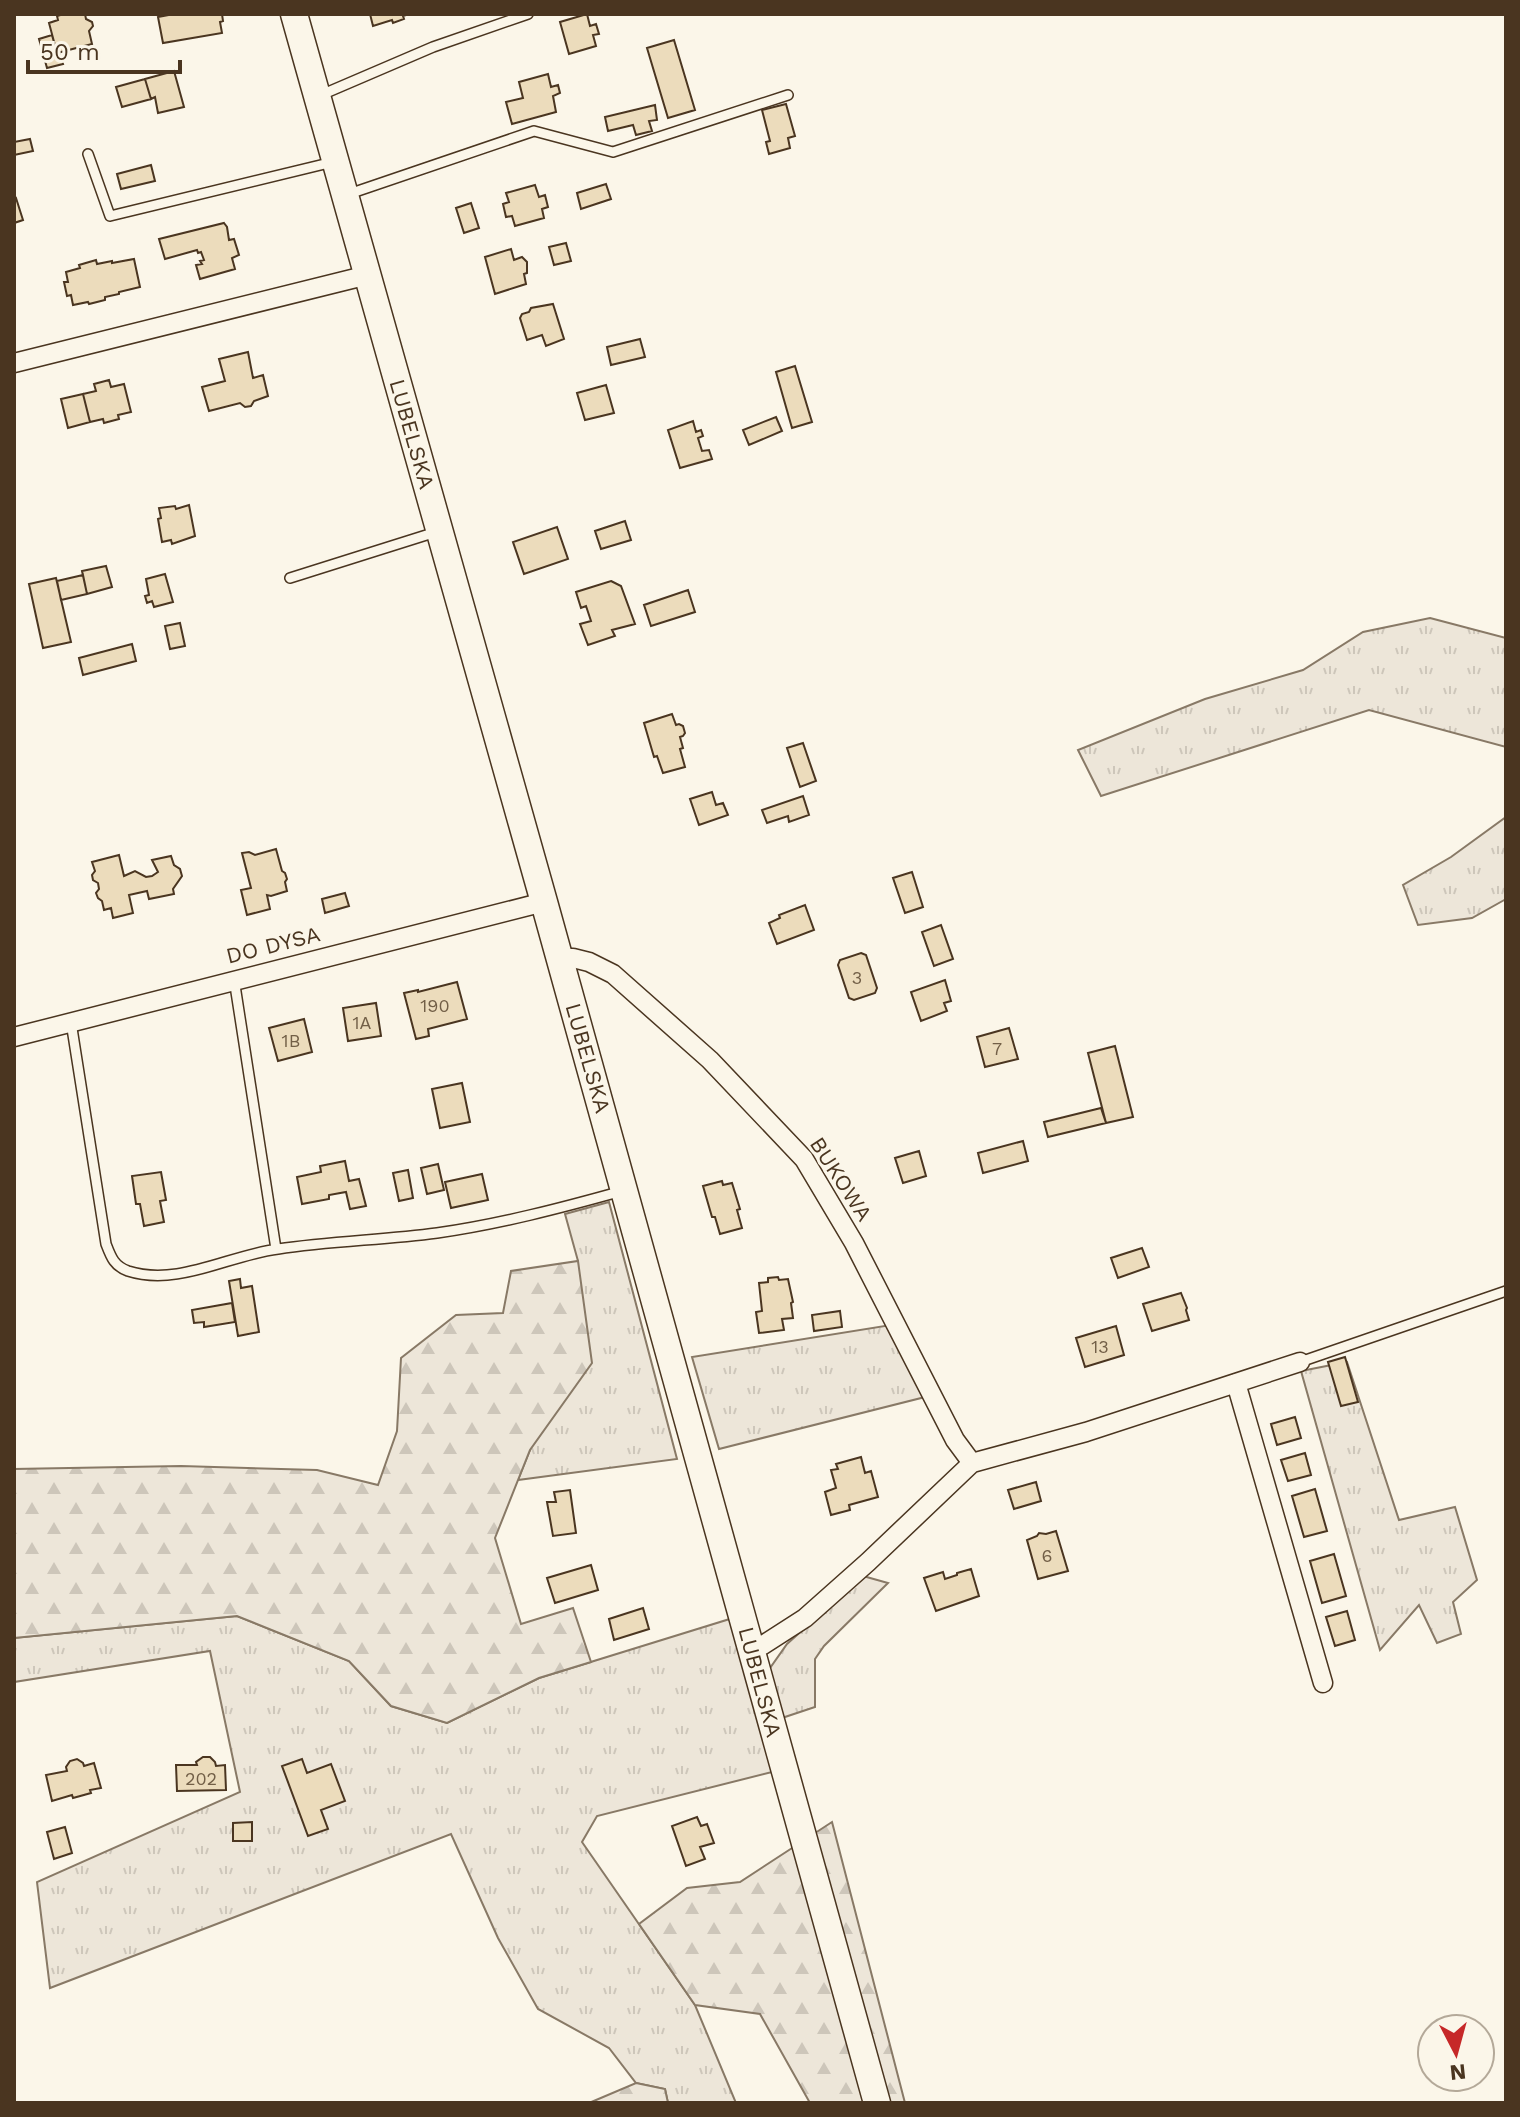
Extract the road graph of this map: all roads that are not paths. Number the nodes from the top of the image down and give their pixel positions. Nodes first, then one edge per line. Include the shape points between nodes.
1 (294, 14) edge
2 (528, 14) edge
3 (788, 95) dead end
4 (318, 97) junction
5 (88, 154) dead end
6 (336, 161) junction
7 (346, 195) junction
8 (368, 275) junction
9 (14, 363) edge
10 (440, 531) junction
11 (290, 578) dead end
12 (544, 902) junction
13 (560, 958) junction
14 (234, 979) junction
15 (71, 1022) junction
16 (14, 1037) edge
17 (625, 1190) junction
18 (276, 1249) junction
19 (1506, 1291) edge
20 (1300, 1362) joint
21 (1236, 1383) junction
22 (972, 1463) junction
23 (751, 1650) junction
24 (1323, 1683) dead end
25 (877, 2103) edge

1 - 4 street, LUBELSKA
2 - 4 lane via 433,47
3 - 7 lane via 613,152 534,131
4 - 6 street, LUBELSKA
5 - 6 lane via 110,216
6 - 7 street, LUBELSKA
7 - 8 street, LUBELSKA
8 - 9 street
8 - 10 street, LUBELSKA
10 - 11 lane
10 - 12 street, LUBELSKA
12 - 13 street, LUBELSKA
12 - 14 street, DO DYSA
13 - 17 street, LUBELSKA
13 - 22 street, BUKOWA via 589,962 613,974 710,1060 804,1159
14 - 15 street, DO DYSA
14 - 18 lane
15 - 16 street, DO DYSA
15 - 18 lane via 113,1262 127,1271 184,1273
17 - 18 lane via 453,1230
17 - 23 street, LUBELSKA
19 - 20 lane
20 - 21 street
21 - 22 street
21 - 24 street
22 - 23 street via 805,1618
23 - 25 street, LUBELSKA

